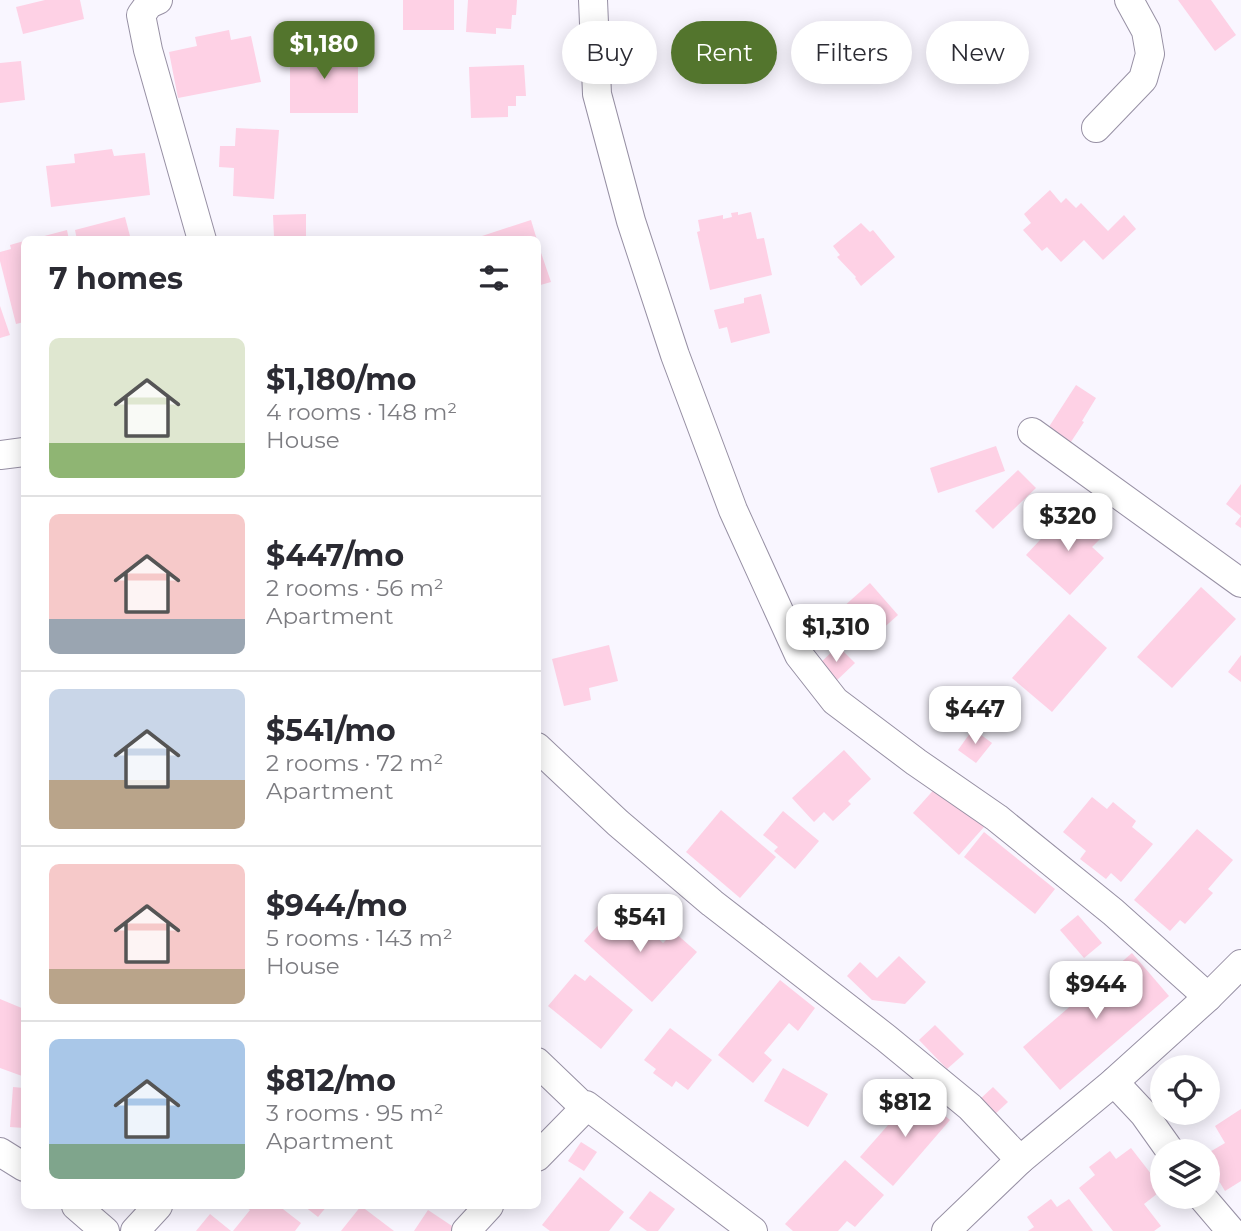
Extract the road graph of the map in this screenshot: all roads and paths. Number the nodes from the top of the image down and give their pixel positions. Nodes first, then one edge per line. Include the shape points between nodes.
1 (158, 0) edge
2 (593, 0) edge
3 (1129, 0) edge
4 (1096, 128) dead end
5 (201, 236) edge
6 (1032, 432) dead end
7 (21, 452) edge
8 (0, 455) edge
9 (1241, 583) edge
10 (541, 751) edge
11 (1241, 964) edge
12 (1208, 997) junction
13 (541, 1066) edge
14 (1114, 1082) junction
15 (585, 1108) junction
16 (1162, 1139) edge
17 (0, 1152) edge
18 (541, 1153) edge
19 (1020, 1160) junction
20 (21, 1165) edge
21 (79, 1209) edge
22 (155, 1209) edge
23 (486, 1209) edge
24 (1212, 1209) edge
25 (105, 1231) edge
26 (135, 1231) edge
27 (466, 1231) edge
28 (753, 1231) edge
29 (946, 1231) edge
30 (1231, 1231) edge

1 - 5 street via 141,15
2 - 12 street via 597,94 631,221 733,510 799,655 835,701 997,818
3 - 4 street via 1146,31 1150,54 1143,79
6 - 9 street
7 - 8 street
10 - 19 street via 702,894 970,1107
11 - 12 street
12 - 14 street
13 - 15 street
14 - 16 street
14 - 19 street
15 - 18 street
15 - 28 street
17 - 20 street
19 - 29 street
21 - 25 street
22 - 26 street
23 - 27 street
24 - 30 street

